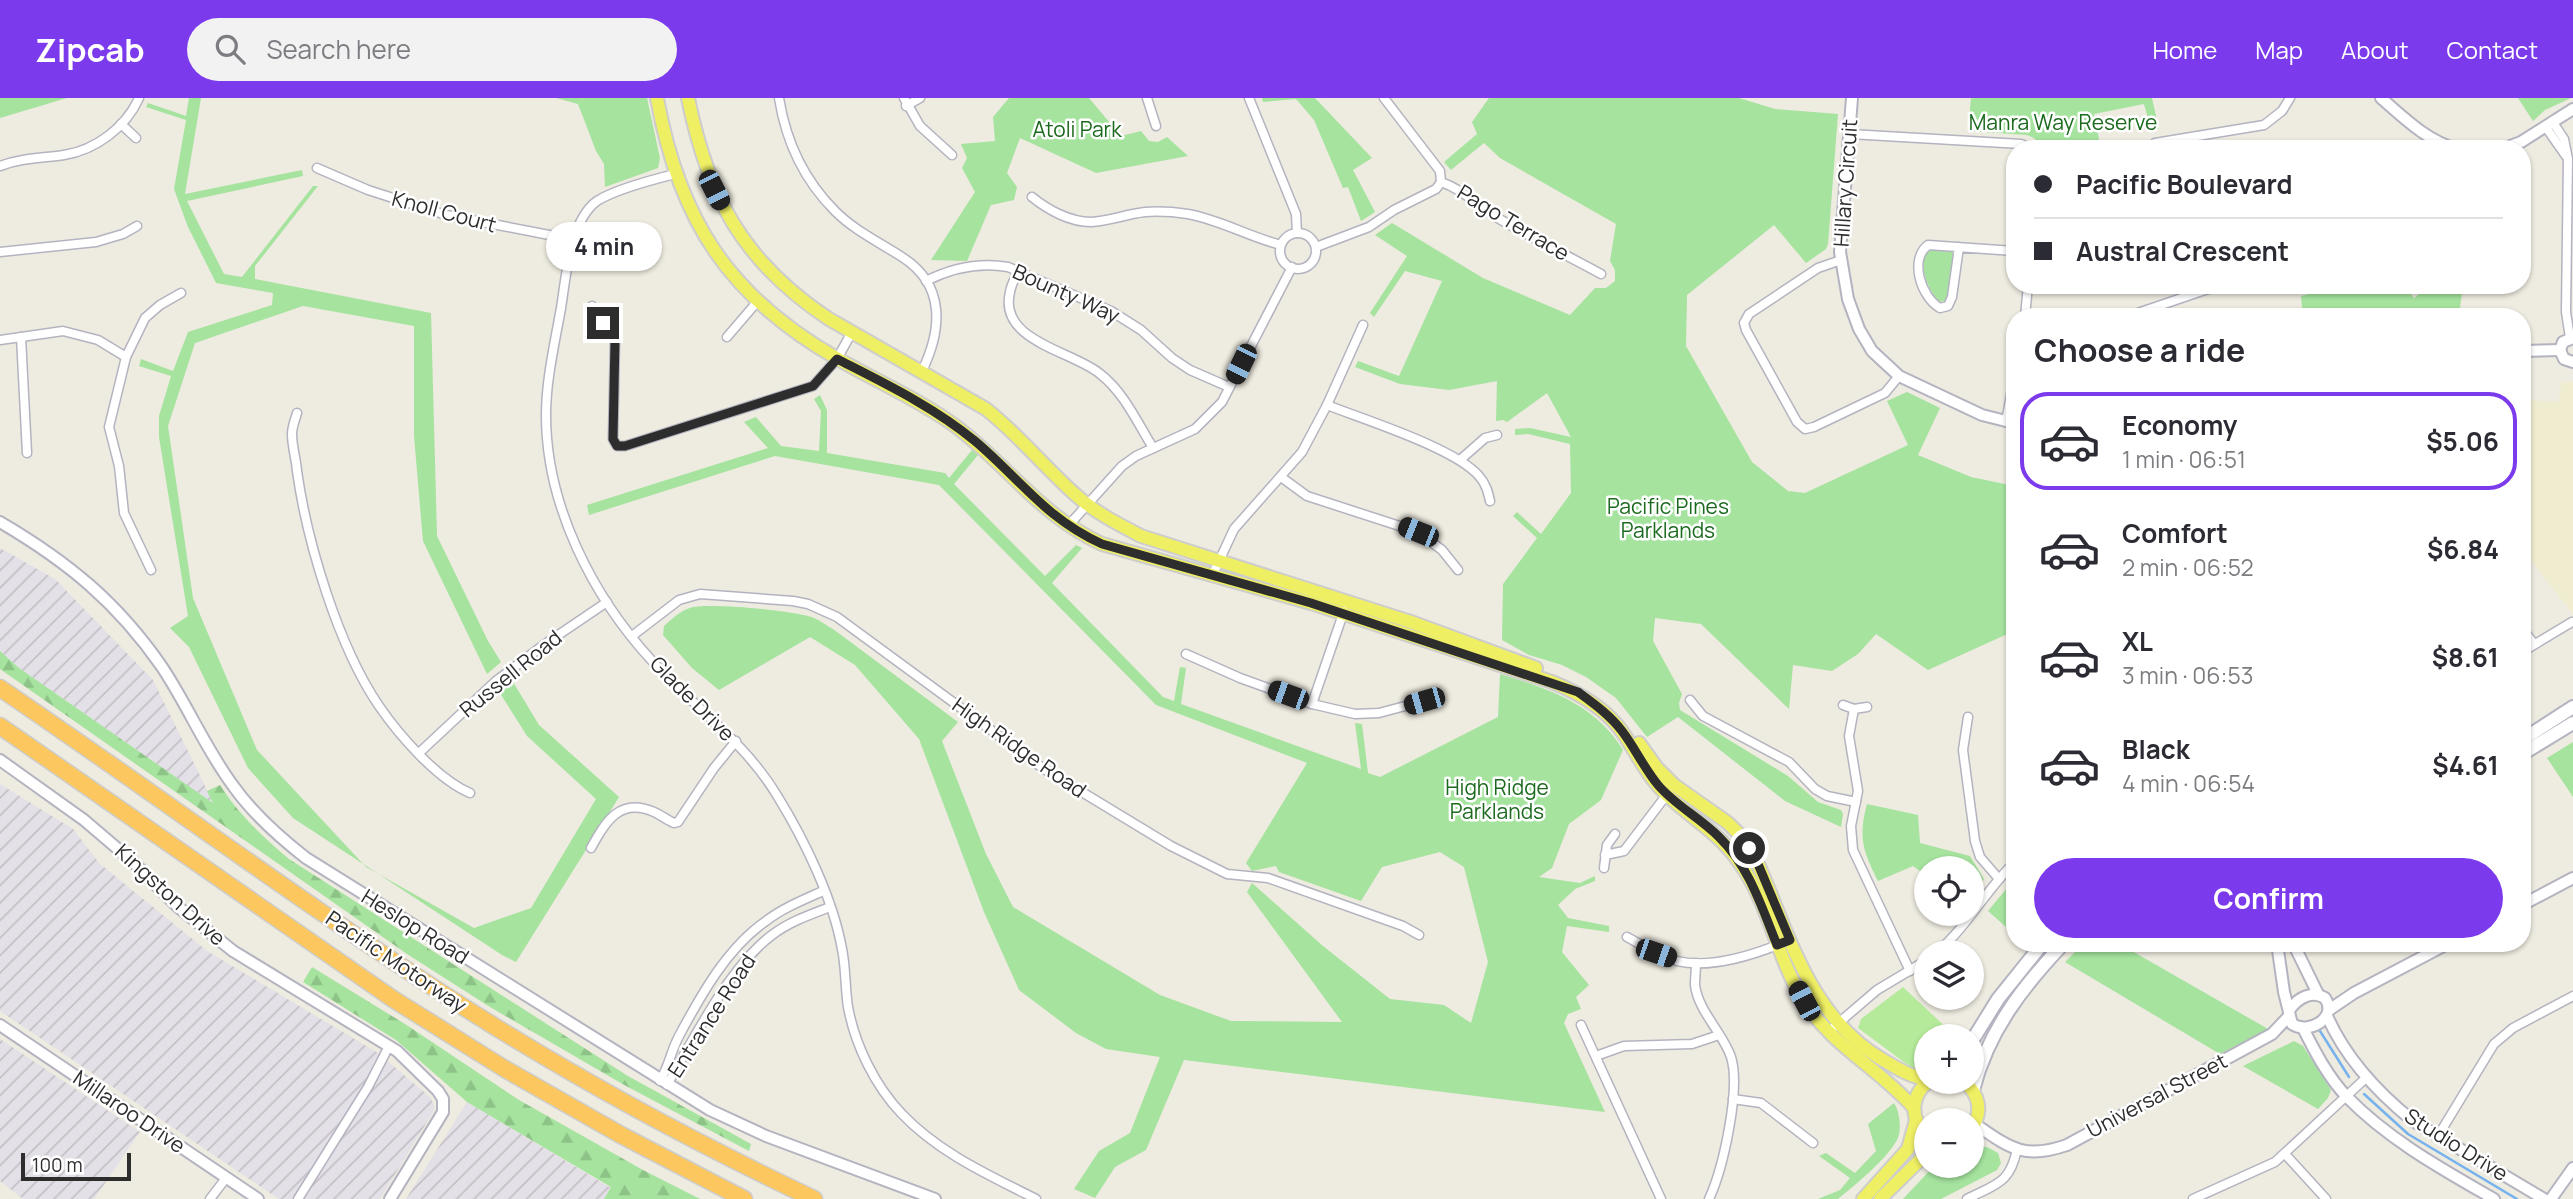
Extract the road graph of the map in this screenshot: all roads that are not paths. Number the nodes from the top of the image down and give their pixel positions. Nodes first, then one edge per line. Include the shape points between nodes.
1 (139, 98) edge
2 (657, 98) edge
3 (688, 98) edge
4 (779, 98) edge
5 (920, 98) edge
6 (1147, 98) edge
7 (1249, 98) edge
8 (1384, 98) edge
9 (1852, 98) edge
10 (2290, 98) edge
11 (2381, 98) edge
12 (905, 102) edge
13 (2573, 109) edge
14 (121, 124) junction
15 (2549, 124) junction
16 (1156, 126) dead end
17 (1850, 134) junction
18 (136, 138) dead end
19 (2173, 140) edge
20 (2434, 140) edge
21 (2524, 140) edge
22 (2006, 143) edge
23 (952, 155) dead end
24 (0, 166) edge
25 (317, 168) dead end
26 (676, 174) junction
27 (1441, 182) junction
28 (1032, 197) dead end
29 (138, 226) dead end
30 (1297, 233) junction
31 (575, 240) junction
32 (1281, 245) junction
33 (1316, 247) junction
34 (1959, 247) junction
35 (2006, 250) edge
36 (0, 252) edge
37 (1841, 260) junction
38 (1292, 267) junction
39 (1018, 272) junction
40 (1601, 274) dead end
41 (926, 281) junction
42 (180, 293) dead end
43 (2193, 294) edge
44 (757, 302) junction
45 (592, 306) dead end
46 (2152, 308) edge
47 (1363, 325) dead end
48 (852, 332) junction
49 (21, 337) junction
50 (727, 337) dead end
51 (2571, 338) edge
52 (0, 340) edge
53 (2560, 350) junction
54 (2531, 351) edge
55 (126, 357) junction
56 (837, 359) junction
57 (2573, 362) edge
58 (922, 371) junction
59 (1899, 376) junction
60 (1229, 387) junction
61 (1327, 405) junction
62 (297, 413) dead end
63 (2006, 421) edge
64 (1497, 435) dead end
65 (1153, 448) junction
66 (27, 453) dead end
67 (1460, 460) junction
68 (1281, 477) junction
69 (1490, 501) dead end
70 (1087, 504) junction
71 (0, 522) edge
72 (1068, 526) junction
73 (1218, 561) junction
74 (151, 570) dead end
75 (1458, 570) dead end
76 (1213, 574) junction
77 (607, 602) junction
78 (1345, 607) junction
79 (2572, 622) edge
80 (632, 636) junction
81 (2531, 640) edge
82 (2534, 644) junction
83 (2531, 646) edge
84 (1186, 654) dead end
85 (0, 688) edge
86 (1424, 701) dead end
87 (1690, 701) dead end
88 (1311, 704) junction
89 (1843, 705) dead end
90 (1867, 707) dead end
91 (2573, 707) edge
92 (1854, 709) junction
93 (1968, 717) dead end
94 (2573, 723) edge
95 (0, 726) edge
96 (2531, 734) edge
97 (736, 741) junction
98 (2531, 749) edge
99 (419, 753) junction
100 (0, 761) edge
101 (1670, 790) junction
102 (470, 793) dead end
103 (1856, 802) junction
104 (1615, 834) dead end
105 (591, 848) dead end
106 (1605, 855) junction
107 (1604, 867) dead end
108 (2006, 872) edge
109 (2573, 878) edge
110 (1999, 879) junction
111 (823, 891) junction
112 (2531, 900) edge
113 (830, 907) junction
114 (1419, 935) dead end
115 (1627, 937) dead end
116 (1949, 940) edge
117 (1784, 943) junction
118 (734, 950) junction
119 (2036, 952) edge
120 (2056, 952) edge
121 (2278, 952) edge
122 (2298, 952) edge
123 (2432, 952) edge
124 (745, 960) junction
125 (1696, 963) junction
126 (1914, 968) edge
127 (1910, 971) junction
128 (2354, 993) junction
129 (2320, 995) junction
130 (2573, 996) edge
131 (2289, 1012) junction
132 (2328, 1013) junction
133 (1983, 1024) edge
134 (0, 1025) edge
135 (1581, 1025) dead end
136 (1833, 1027) junction
137 (2303, 1028) junction
138 (1719, 1035) junction
139 (389, 1046) junction
140 (1984, 1052) edge
141 (1596, 1056) junction
142 (1914, 1076) edge
143 (2367, 1077) junction
144 (664, 1083) junction
145 (2345, 1095) junction
146 (1733, 1099) junction
147 (1914, 1112) edge
148 (1984, 1131) edge
149 (1914, 1135) edge
150 (2438, 1136) junction
151 (1813, 1143) dead end
152 (2017, 1149) junction
153 (2285, 1154) junction
154 (1914, 1166) edge
155 (2573, 1168) edge
156 (226, 1178) junction
157 (2566, 1181) junction
158 (2490, 1197) edge
159 (210, 1199) edge
160 (258, 1199) edge
161 (298, 1199) edge
162 (390, 1199) edge
163 (744, 1199) edge
164 (814, 1199) edge
165 (935, 1199) edge
166 (1036, 1199) edge
167 (1661, 1199) edge
168 (1709, 1199) edge
169 (1863, 1199) edge
170 (1880, 1199) edge
171 (1967, 1199) edge
172 (2193, 1199) edge
173 (2326, 1199) edge
174 (2544, 1199) edge
175 (2551, 1199) edge
176 (2560, 1199) edge

1 - 14 street
2 - 26 main road
3 - 48 main road via 707,174 741,236 786,286
4 - 41 street via 792,149 817,192 836,213 904,258
5 - 12 street
6 - 16 street
7 - 30 street via 1296,214
8 - 27 street, Pago Terrace via 1440,170
9 - 17 street, Hillary Circuit
10 - 19 street via 2264,125
11 - 20 street
12 - 23 street via 920,126
13 - 15 street
14 - 18 street
14 - 24 street via 79,152
15 - 21 street
15 - 51 street via 2568,159 2566,312
17 - 22 street
17 - 37 street, Hillary Circuit
25 - 31 street, Knoll Court via 446,215
26 - 31 street, Glade Drive via 598,201 585,213
26 - 44 main road via 694,217 728,269
27 - 33 street via 1436,190 1369,227
27 - 40 street, Pago Terrace
28 - 32 street via 1047,209 1081,221 1144,212 1178,213 1211,219
29 - 36 street via 96,242
30 - 32 street
30 - 33 street via 1309,236
31 - 77 street, Glade Drive via 550,375 548,456 574,542
32 - 38 street via 1282,258
33 - 38 street via 1310,264
34 - 34 street via 1952,297 1948,306 1940,307 1922,288 1920,251 1928,245
34 - 35 street
37 - 59 street, Hillary Circuit via 1859,329 1872,352
37 - 59 street via 1818,268 1749,314 1746,330 1805,429 1885,393
38 - 60 street
39 - 41 street, Bounty Way via 993,264 978,265
39 - 60 street, Bounty Way via 1111,311 1190,370
39 - 65 street via 1009,306 1022,331 1098,372 1123,398
41 - 58 street via 938,325
42 - 55 street via 145,318
43 - 46 street
44 - 50 street
44 - 56 main road
45 - 56 street via 615,340 613,439 617,446 813,386
47 - 61 street
48 - 56 street
48 - 58 main road
49 - 52 street
49 - 55 street via 63,331 98,340
49 - 66 street
51 - 53 street
53 - 54 street
53 - 57 street via 2564,359
55 - 74 street via 109,427 124,513
56 - 72 main road via 950,422
58 - 70 main road via 1007,426
59 - 63 street, Hillary Circuit via 1982,415
60 - 65 street via 1222,402 1195,429
61 - 67 street
61 - 68 street via 1302,452
62 - 99 street via 292,432 303,508 334,614 378,705
64 - 67 street via 1485,438
65 - 70 street via 1122,466
67 - 69 street via 1480,477
68 - 73 street via 1243,516
68 - 75 street via 1307,496 1418,532
70 - 72 street
70 - 73 main road via 1141,536
71 - 144 street, Heslop Road via 77,572 122,616 163,669 234,788 284,841
72 - 76 main road via 1102,544
73 - 76 street
73 - 78 main road
76 - 78 main road
77 - 80 street, Glade Drive
77 - 99 street, Russell Road via 496,681
78 - 88 street
78 - 101 main road via 1578,692 1622,730 1640,761
78 - 101 main road via 1564,678 1606,703
79 - 82 street
80 - 97 street, Glade Drive via 652,662
80 - 114 street, High Ridge Road via 687,596 712,594 808,604 836,617 1044,769 1171,846 1227,874 1268,878
81 - 82 street
82 - 83 street
84 - 88 street
85 - 164 highway, Pacific Motorway via 464,1007 617,1098
86 - 88 street via 1355,714
87 - 103 street via 1703,716 1789,762 1815,789
89 - 92 street
90 - 92 street
91 - 96 main road
92 - 103 street via 1849,736 1857,778
93 - 110 street via 1963,750 1975,841 1980,857
94 - 98 main road
95 - 163 highway, Pacific Motorway via 393,999 505,1069
97 - 105 street via 678,821 625,807 611,817
97 - 111 street, Glade Drive via 801,835
99 - 102 street via 455,787
100 - 139 street, Kingston Drive via 85,820 233,951
101 - 106 street via 1624,851
101 - 117 main road via 1738,833 1758,864
103 - 127 street via 1853,850
104 - 106 street
106 - 107 street
108 - 110 street
109 - 112 street
110 - 116 street
111 - 113 street, Glade Drive
111 - 118 street, Entrance Road via 774,915
113 - 124 street, Entrance Road via 770,936
113 - 166 street, Glade Drive via 843,950 848,1007 866,1060 882,1087 900,1112 936,1143
115 - 125 street via 1656,953
117 - 125 street via 1729,960
117 - 136 main road
118 - 124 street
118 - 144 street, Entrance Road via 680,1035
119 - 133 main road
120 - 140 main road via 2017,996
121 - 131 street
122 - 129 street
123 - 128 street
124 - 144 street, Entrance Road
125 - 138 street via 1698,996
126 - 127 street
127 - 136 street via 1877,990
128 - 129 street
128 - 132 street
129 - 131 street via 2300,999
129 - 132 street via 2327,1001
130 - 150 street via 2494,1044
131 - 137 street via 2292,1024
131 - 152 street, Universal Street via 2272,1034 2067,1145 2034,1153
132 - 137 street
132 - 143 street, Studio Drive via 2348,1056
134 - 156 street, Millaroo Drive
135 - 141 street
136 - 142 main road
136 - 147 main road via 1902,1094
137 - 145 street, Studio Drive
138 - 141 street via 1692,1044 1624,1046
138 - 146 street via 1733,1068
139 - 161 street
139 - 162 street, Kingston Drive via 443,1099 443,1112
141 - 167 street
143 - 145 street
143 - 150 street, Studio Drive via 2413,1121
144 - 165 street, Heslop Road via 766,1136
145 - 153 street
145 - 158 street, Studio Drive via 2400,1144
146 - 151 street via 1761,1103
146 - 168 street
148 - 152 street, Universal Street
149 - 169 main road via 1909,1149
150 - 174 street, Studio Drive
152 - 171 street via 2005,1179
153 - 172 street
153 - 173 street
154 - 170 main road
155 - 157 street
156 - 159 street
156 - 160 street, Millaroo Drive
157 - 175 street
157 - 176 street

